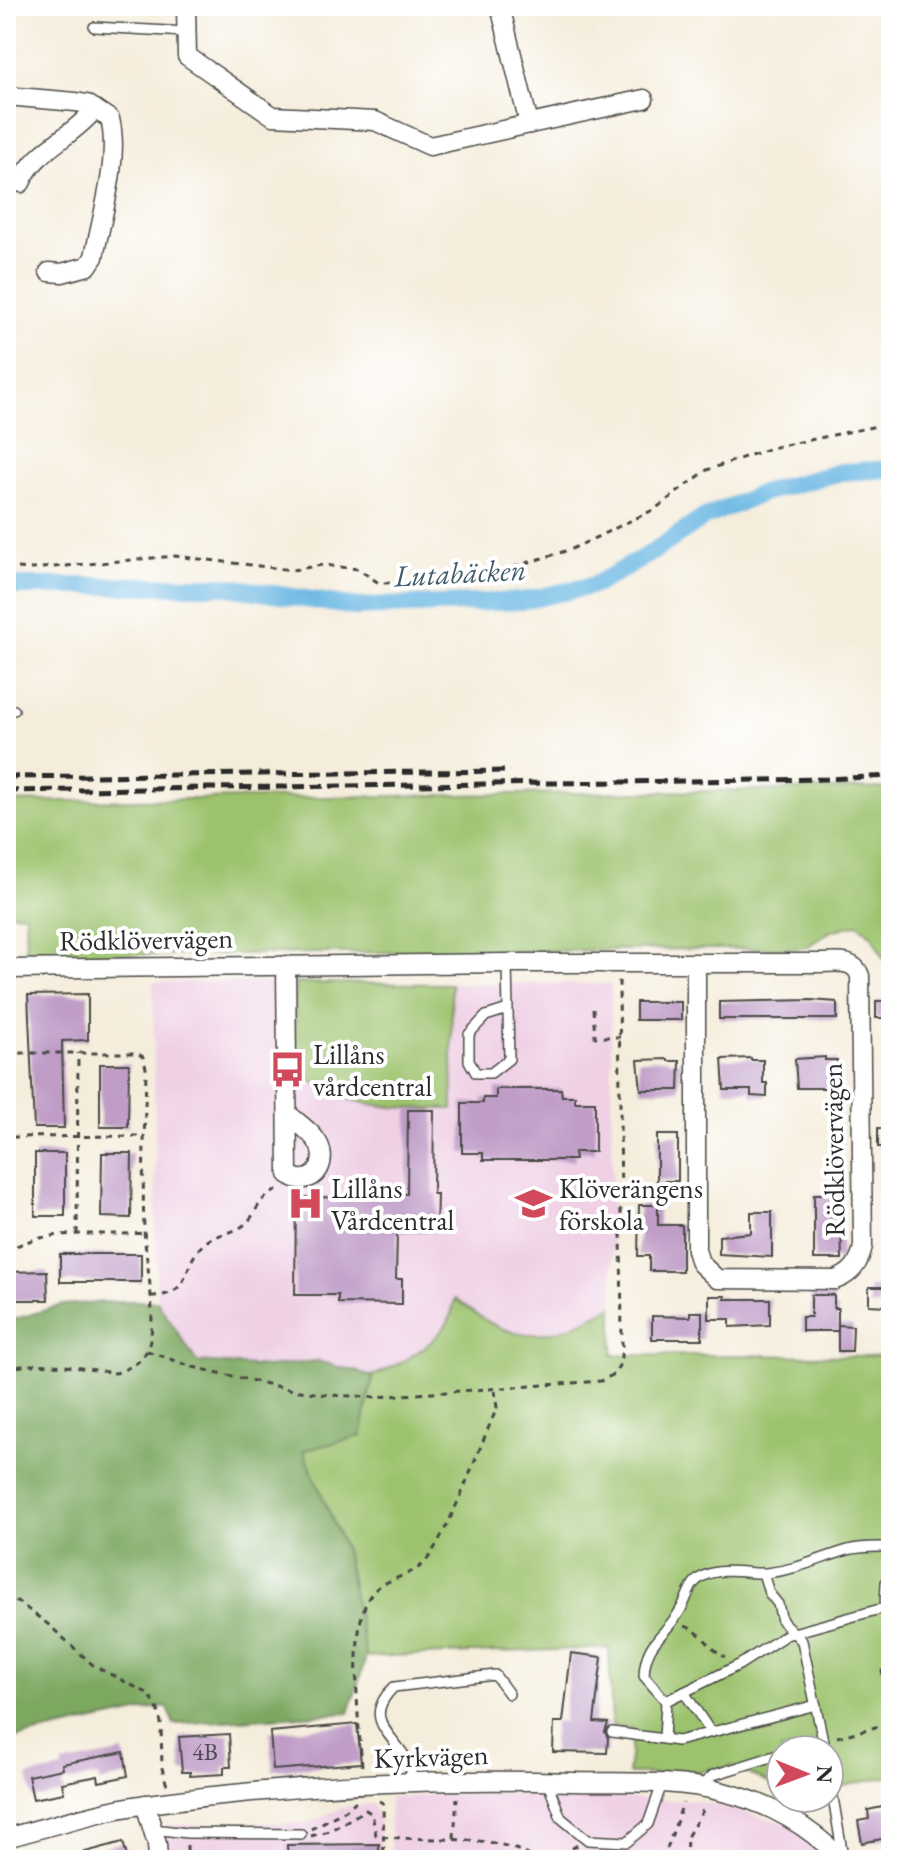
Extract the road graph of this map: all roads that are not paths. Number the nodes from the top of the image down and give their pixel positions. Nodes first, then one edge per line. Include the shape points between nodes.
1 (186, 6) edge
2 (500, 6) edge
3 (94, 27) dead end
4 (187, 32) junction
5 (6, 96) edge
6 (644, 99) dead end
7 (95, 109) junction
8 (529, 124) junction
9 (21, 183) dead end
10 (49, 272) dead end
11 (507, 963) junction
12 (696, 963) junction
13 (286, 965) junction
14 (6, 969) edge
15 (508, 1009) junction
16 (288, 1114) junction
17 (891, 1547) edge
18 (891, 1566) edge
19 (763, 1573) junction
20 (888, 1607) edge
21 (794, 1632) junction
22 (684, 1692) junction
23 (509, 1694) dead end
24 (666, 1701) junction
25 (816, 1705) junction
26 (710, 1731) junction
27 (612, 1732) dead end
28 (822, 1734) edge
29 (664, 1739) junction
30 (765, 1759) edge
31 (547, 1781) junction
32 (413, 1783) junction
33 (662, 1784) junction
34 (702, 1787) junction
35 (145, 1804) junction
36 (836, 1814) edge
37 (153, 1829) junction
38 (301, 1834) road end
39 (6, 1838) edge
40 (891, 1858) edge
41 (158, 1860) edge
42 (843, 1860) edge
43 (884, 1860) edge

1 - 4 street
2 - 8 street
3 - 4 lane
4 - 8 street via 187,56 273,116 375,121 430,146
5 - 7 street via 76,102
6 - 8 street
7 - 9 street via 27,167
7 - 10 street via 110,119 114,148 94,257 88,266
11 - 12 street, Rödklövervägen
11 - 13 street, Rödklövervägen
11 - 15 lane
12 - 12 street, Rödklövervägen via 850,963 857,968 863,1246 856,1266 842,1278 727,1280 709,1274 700,1263
13 - 14 street, Rödklövervägen
13 - 16 street
15 - 15 lane via 509,1059 491,1073 476,1073 469,1061 469,1034 486,1016
16 - 16 street via 288,1174 307,1180 318,1171 322,1151
17 - 19 lane via 846,1550 793,1569
18 - 20 lane
19 - 21 lane via 782,1621
19 - 24 lane via 736,1570 695,1582 673,1622 653,1641 645,1664 644,1676
20 - 21 lane
21 - 22 lane
21 - 25 lane via 802,1641
22 - 24 lane
22 - 26 lane
23 - 32 lane via 495,1675 394,1687 380,1712 383,1729 408,1759
24 - 29 lane
25 - 26 lane
25 - 28 lane
26 - 29 lane via 678,1741
27 - 29 lane
30 - 34 lane via 713,1775
31 - 32 street, Kyrkvägen
31 - 33 street, Kyrkvägen
31 - 33 lane via 561,1818 588,1840 627,1842 648,1824
32 - 35 street, Kyrkvägen
33 - 34 street, Kyrkvägen
34 - 42 street, Kyrkvägen via 778,1813 816,1834
35 - 37 street
35 - 39 street, Kyrkvägen
36 - 42 lane
37 - 38 lane
37 - 41 street
40 - 43 lane

